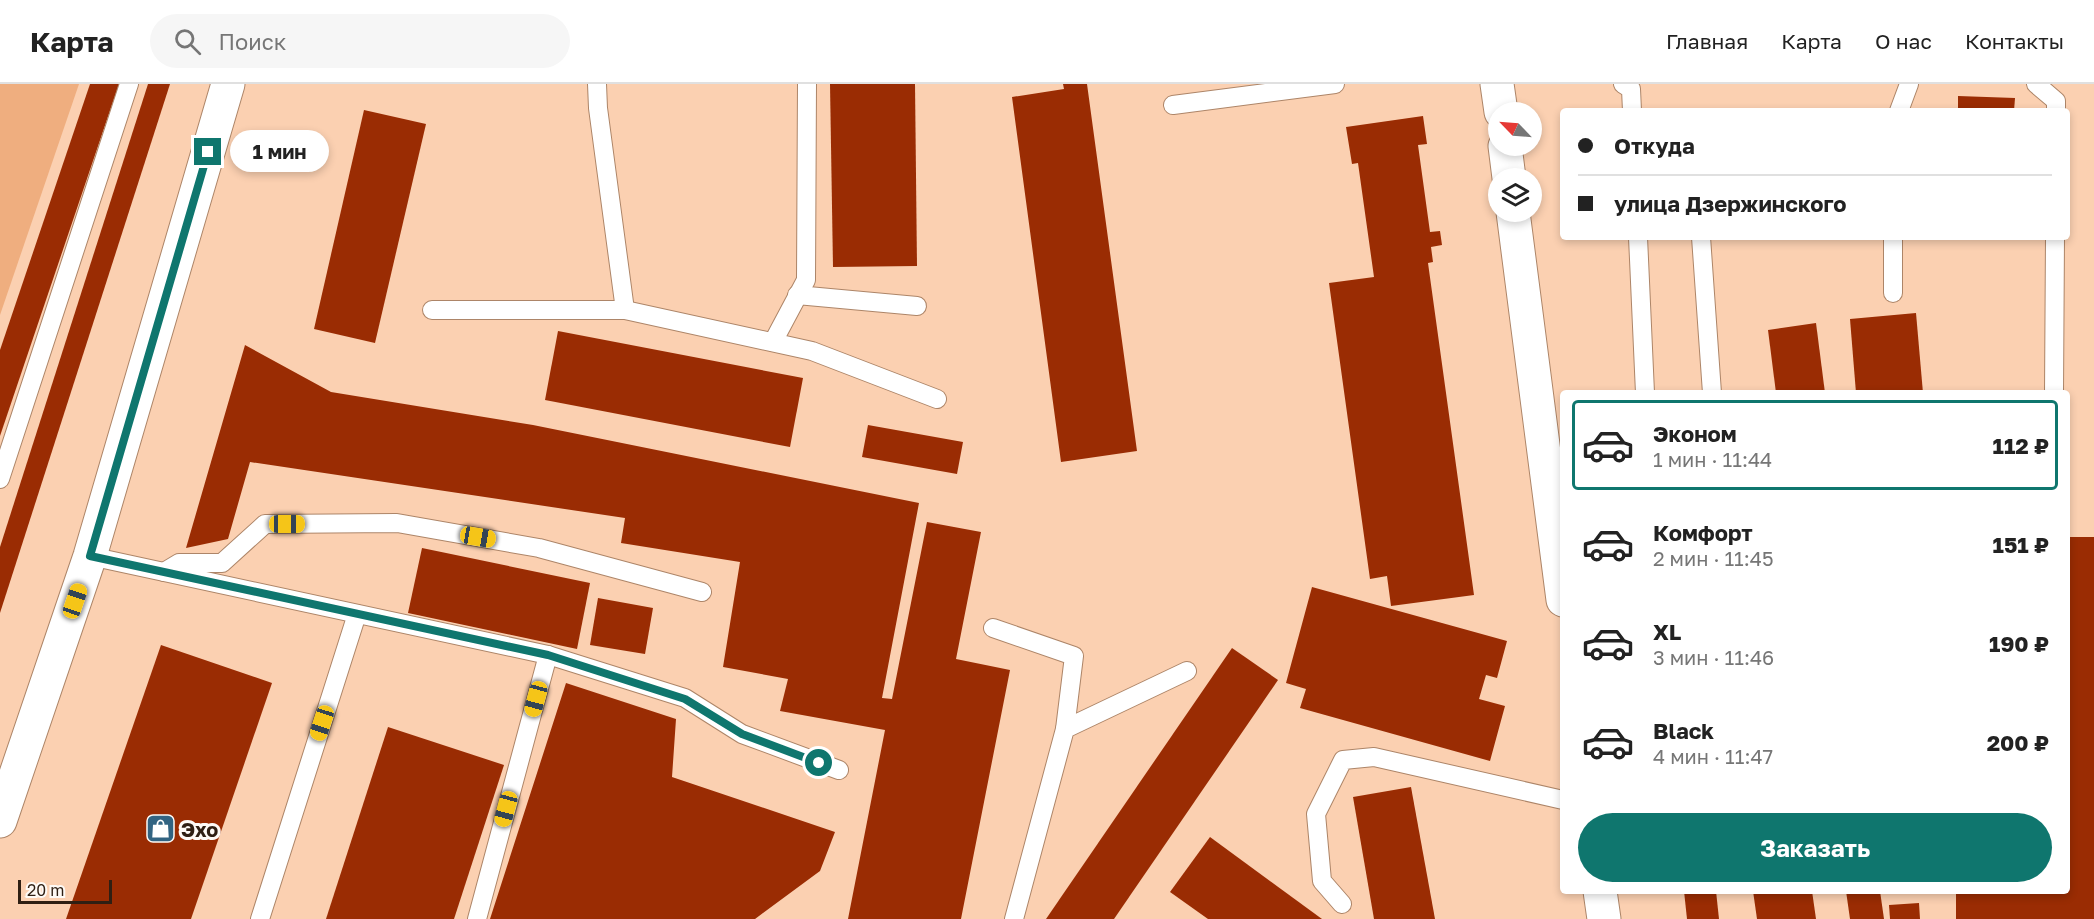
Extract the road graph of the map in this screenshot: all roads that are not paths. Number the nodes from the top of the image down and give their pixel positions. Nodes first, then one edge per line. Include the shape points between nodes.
1 (129, 84) edge
2 (228, 84) edge
3 (597, 84) edge
4 (807, 84) edge
5 (1335, 84) edge
6 (1497, 84) edge
7 (1623, 84) edge
8 (1909, 84) edge
9 (2036, 84) edge
10 (1500, 102) edge
11 (1173, 105) dead end
12 (1632, 108) edge
13 (1900, 108) edge
14 (2056, 108) edge
15 (1515, 222) edge
16 (1638, 240) edge
17 (1701, 240) edge
18 (1893, 240) edge
19 (2055, 240) edge
20 (1893, 293) dead end
21 (797, 295) junction
22 (917, 306) dead end
23 (432, 310) dead end
24 (625, 310) junction
25 (773, 342) junction
26 (1645, 390) edge
27 (1712, 390) edge
28 (2055, 390) edge
29 (937, 399) dead end
30 (0, 479) edge
31 (90, 556) junction
32 (164, 572) junction
33 (1560, 576) edge
34 (702, 592) dead end
35 (357, 614) junction
36 (993, 628) dead end
37 (548, 655) junction
38 (1187, 671) dead end
39 (1065, 729) junction
40 (838, 770) dead end
41 (1560, 799) edge
42 (0, 821) edge
43 (1600, 894) edge
44 (1342, 904) dead end
45 (260, 919) edge
46 (477, 919) edge
47 (1014, 919) edge
48 (1604, 919) edge

1 - 30 lane
2 - 31 street
3 - 24 lane
4 - 21 lane via 806,280
5 - 11 lane
6 - 10 street
7 - 12 lane via 1631,89
8 - 13 lane
9 - 14 lane via 2056,101
15 - 33 street
16 - 26 lane
17 - 27 lane
18 - 20 lane
19 - 28 lane
21 - 22 lane
21 - 25 lane
23 - 24 lane
24 - 25 lane
25 - 29 lane via 812,351
31 - 32 lane
31 - 42 street
32 - 34 lane via 179,563 222,563 265,524 397,523 539,548
32 - 35 lane
35 - 37 lane
35 - 45 lane
36 - 39 lane via 1074,656
37 - 40 lane via 685,699 742,734
37 - 46 lane
38 - 39 lane
39 - 47 lane
41 - 44 lane via 1374,757 1343,760 1316,814 1322,881
43 - 48 street

